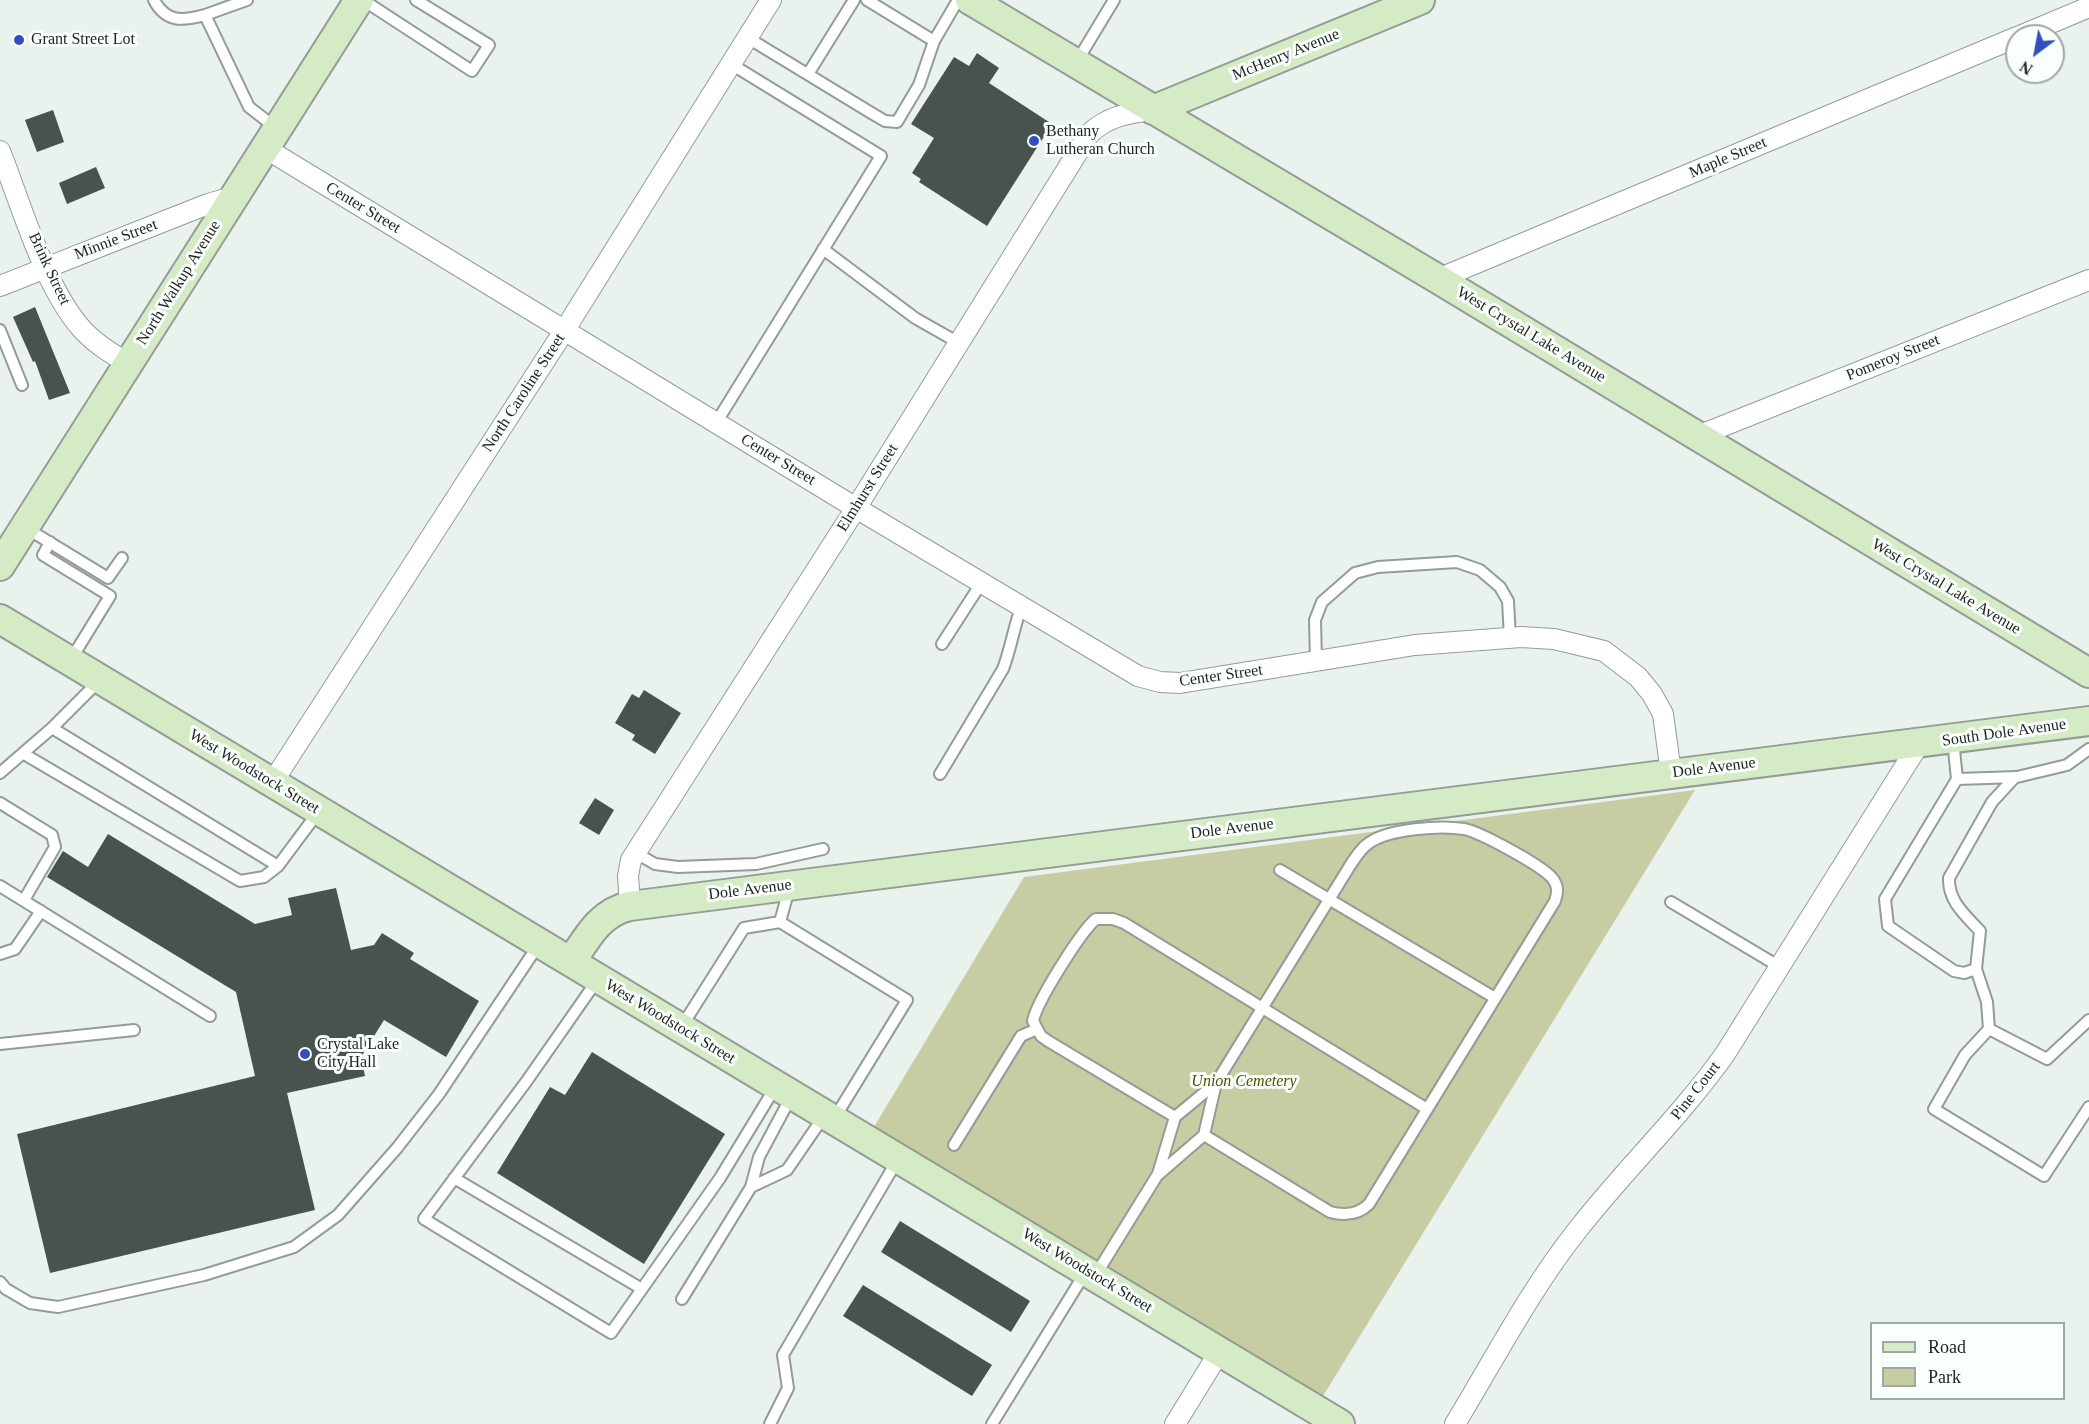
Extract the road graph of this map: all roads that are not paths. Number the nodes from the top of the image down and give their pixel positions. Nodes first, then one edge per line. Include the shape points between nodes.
1 (154, 0) edge
2 (209, 0) edge
3 (247, 0) edge
4 (416, 0) edge
5 (771, 0) edge
6 (854, 0) edge
7 (867, 0) edge
8 (958, 0) edge
9 (970, 0) edge
10 (1114, 0) edge
11 (1420, 0) edge
12 (355, 4) edge
13 (2089, 7) edge
14 (210, 13) junction
15 (2049, 24) edge
16 (748, 38) junction
17 (934, 41) junction
18 (2005, 43) edge
19 (1075, 63) junction
20 (731, 64) junction
21 (808, 74) junction
22 (1153, 110) junction
23 (271, 138) junction
24 (0, 152) edge
25 (233, 197) junction
26 (823, 249) junction
27 (46, 267) junction
28 (1438, 279) junction
29 (2089, 280) edge
30 (0, 286) edge
31 (0, 330) edge
32 (564, 331) junction
33 (959, 343) junction
34 (128, 363) junction
35 (22, 385) dead end
36 (716, 423) junction
37 (1698, 436) junction
38 (856, 508) junction
39 (25, 527) junction
40 (50, 542) junction
41 (122, 558) dead end
42 (0, 566) edge
43 (982, 582) junction
44 (1022, 605) junction
45 (0, 619) edge
46 (1510, 638) junction
47 (942, 644) dead end
48 (70, 661) junction
49 (1316, 662) junction
50 (2089, 673) edge
51 (100, 680) junction
52 (2089, 722) edge
53 (52, 728) junction
54 (1953, 740) junction
55 (1919, 744) junction
56 (2089, 749) edge
57 (24, 754) junction
58 (0, 773) edge
59 (1671, 773) junction
60 (940, 774) dead end
61 (2015, 777) junction
62 (1957, 779) junction
63 (272, 783) junction
64 (0, 803) edge
65 (319, 811) junction
66 (823, 849) dead end
67 (636, 853) junction
68 (278, 866) junction
69 (1280, 870) dead end
70 (789, 885) junction
71 (0, 886) edge
72 (1329, 899) junction
73 (24, 900) junction
74 (1671, 902) dead end
75 (630, 906) junction
76 (41, 911) junction
77 (780, 922) junction
78 (539, 943) junction
79 (0, 954) edge
80 (571, 962) junction
81 (1780, 967) junction
82 (1976, 969) junction
83 (598, 978) junction
84 (1495, 998) junction
85 (1262, 1009) junction
86 (210, 1016) dead end
87 (2089, 1020) edge
88 (681, 1028) junction
89 (1036, 1029) junction
90 (1989, 1029) junction
91 (134, 1030) dead end
92 (0, 1044) edge
93 (1216, 1083) junction
94 (784, 1090) junction
95 (2089, 1107) edge
96 (1427, 1109) junction
97 (829, 1117) junction
98 (1175, 1117) junction
99 (1204, 1135) junction
100 (954, 1145) dead end
101 (898, 1158) junction
102 (1158, 1174) junction
103 (454, 1178) junction
104 (751, 1187) junction
105 (1091, 1273) junction
106 (0, 1282) edge
107 (642, 1289) junction
108 (682, 1299) dead end
109 (1220, 1351) junction
110 (770, 1424) edge
111 (992, 1424) edge
112 (1175, 1424) edge
113 (1340, 1424) edge
114 (1455, 1424) edge

1 - 14 lane via 168,18
2 - 14 lane
3 - 14 lane
4 - 12 lane via 489,45 472,71
5 - 16 street, North Caroline Street
6 - 21 lane
7 - 17 lane
8 - 17 lane
9 - 19 street, West Crystal Lake Avenue
10 - 19 lane
11 - 22 street, McHenry Avenue
12 - 23 street, North Walkup Avenue
13 - 15 street, Maple Street
14 - 23 lane via 249,107
16 - 20 street, North Caroline Street
16 - 21 lane
17 - 21 lane via 919,85 897,122 873,114
18 - 28 street, Maple Street
19 - 22 street, West Crystal Lake Avenue
20 - 26 lane via 881,156
20 - 32 street, North Caroline Street
22 - 28 street, West Crystal Lake Avenue
22 - 33 street, Elmhurst Street via 1103,121 1089,134
23 - 25 street, North Walkup Avenue
23 - 32 street, Center Street
24 - 27 street, Brink Street
25 - 27 street, Minnie Street
25 - 34 street, North Walkup Avenue
26 - 33 lane via 915,318
26 - 36 lane
27 - 30 street, Minnie Street
27 - 34 street, Brink Street via 79,326 100,347
28 - 37 street, West Crystal Lake Avenue
29 - 37 street, Pomeroy Street
31 - 35 lane
32 - 36 street, Center Street
32 - 63 street, North Caroline Street
33 - 38 street, Elmhurst Street
34 - 39 street, North Walkup Avenue
36 - 38 street, Center Street
37 - 50 street, West Crystal Lake Avenue
38 - 43 street, Center Street
38 - 67 street, Elmhurst Street
39 - 40 lane
39 - 42 street, North Walkup Avenue
40 - 41 lane via 108,578
40 - 48 lane via 43,555 110,596
43 - 44 street, Center Street
43 - 47 lane
44 - 49 street, Center Street via 1119,666 1160,682 1204,681
44 - 60 lane via 1003,669
45 - 48 street, West Woodstock Street
46 - 49 street, Center Street via 1415,645
46 - 49 lane via 1508,601 1500,587 1480,570 1457,562 1378,567 1355,573 1322,602 1315,620
46 - 59 street, Center Street via 1581,644 1604,651 1621,662 1652,694 1663,714
48 - 51 street, West Woodstock Street
51 - 53 lane
51 - 63 street, West Woodstock Street
52 - 54 street, South Dole Avenue
53 - 57 lane
53 - 68 lane
54 - 55 street, South Dole Avenue
54 - 62 lane
55 - 59 street, Dole Avenue
55 - 81 street, Pine Court
56 - 61 lane via 2067,765
57 - 58 lane
57 - 68 lane via 240,881 264,877
59 - 70 street, Dole Avenue
61 - 62 lane
61 - 82 lane via 1992,802 1949,878 1949,891 1980,931
62 - 82 lane via 1885,899 1888,926 1954,971
63 - 65 street, West Woodstock Street
64 - 73 lane via 52,835 55,847
65 - 68 lane
65 - 78 street, West Woodstock Street
66 - 67 lane via 756,864 678,867 655,864
67 - 75 street, Elmhurst Street via 628,876
69 - 72 lane
70 - 75 street, Dole Avenue
70 - 77 lane
71 - 73 lane
72 - 84 lane
72 - 84 lane via 1369,843 1416,830 1451,828 1475,833 1544,871 1556,884 1555,901
72 - 85 lane
73 - 76 lane
74 - 81 lane
75 - 80 street, Dole Avenue via 604,916
76 - 79 lane via 15,949
76 - 86 lane
77 - 88 lane via 744,928
77 - 97 lane via 907,1000
78 - 80 street, West Woodstock Street
78 - 106 lane via 439,1094 397,1148 338,1215 294,1247 204,1275 58,1307 30,1303
80 - 83 street, West Woodstock Street
81 - 114 street, Pine Court via 1702,1087 1610,1190 1556,1259
82 - 90 lane via 1987,1002
83 - 88 street, West Woodstock Street
83 - 103 lane
84 - 96 lane
85 - 89 lane via 1124,924 1104,918 1096,919 1084,931 1039,1004 1033,1021
85 - 93 lane
85 - 96 lane
87 - 90 lane via 2047,1059
88 - 94 street, West Woodstock Street
89 - 98 lane via 1048,1041
89 - 100 lane via 1021,1036
90 - 95 lane via 1965,1055 1934,1109 2044,1176
91 - 92 lane
93 - 98 lane
93 - 99 lane
94 - 97 street, West Woodstock Street
94 - 104 lane
94 - 107 lane
96 - 99 lane via 1369,1204 1348,1215 1330,1212
97 - 101 street, West Woodstock Street
97 - 104 lane via 787,1170
98 - 102 lane
99 - 102 lane
101 - 105 street, West Woodstock Street
101 - 110 lane via 783,1355 788,1388
102 - 105 lane
103 - 107 lane
103 - 107 lane via 424,1219 611,1333
104 - 108 lane
105 - 109 street, West Woodstock Street
105 - 111 lane
109 - 112 street
109 - 113 street, West Woodstock Street

